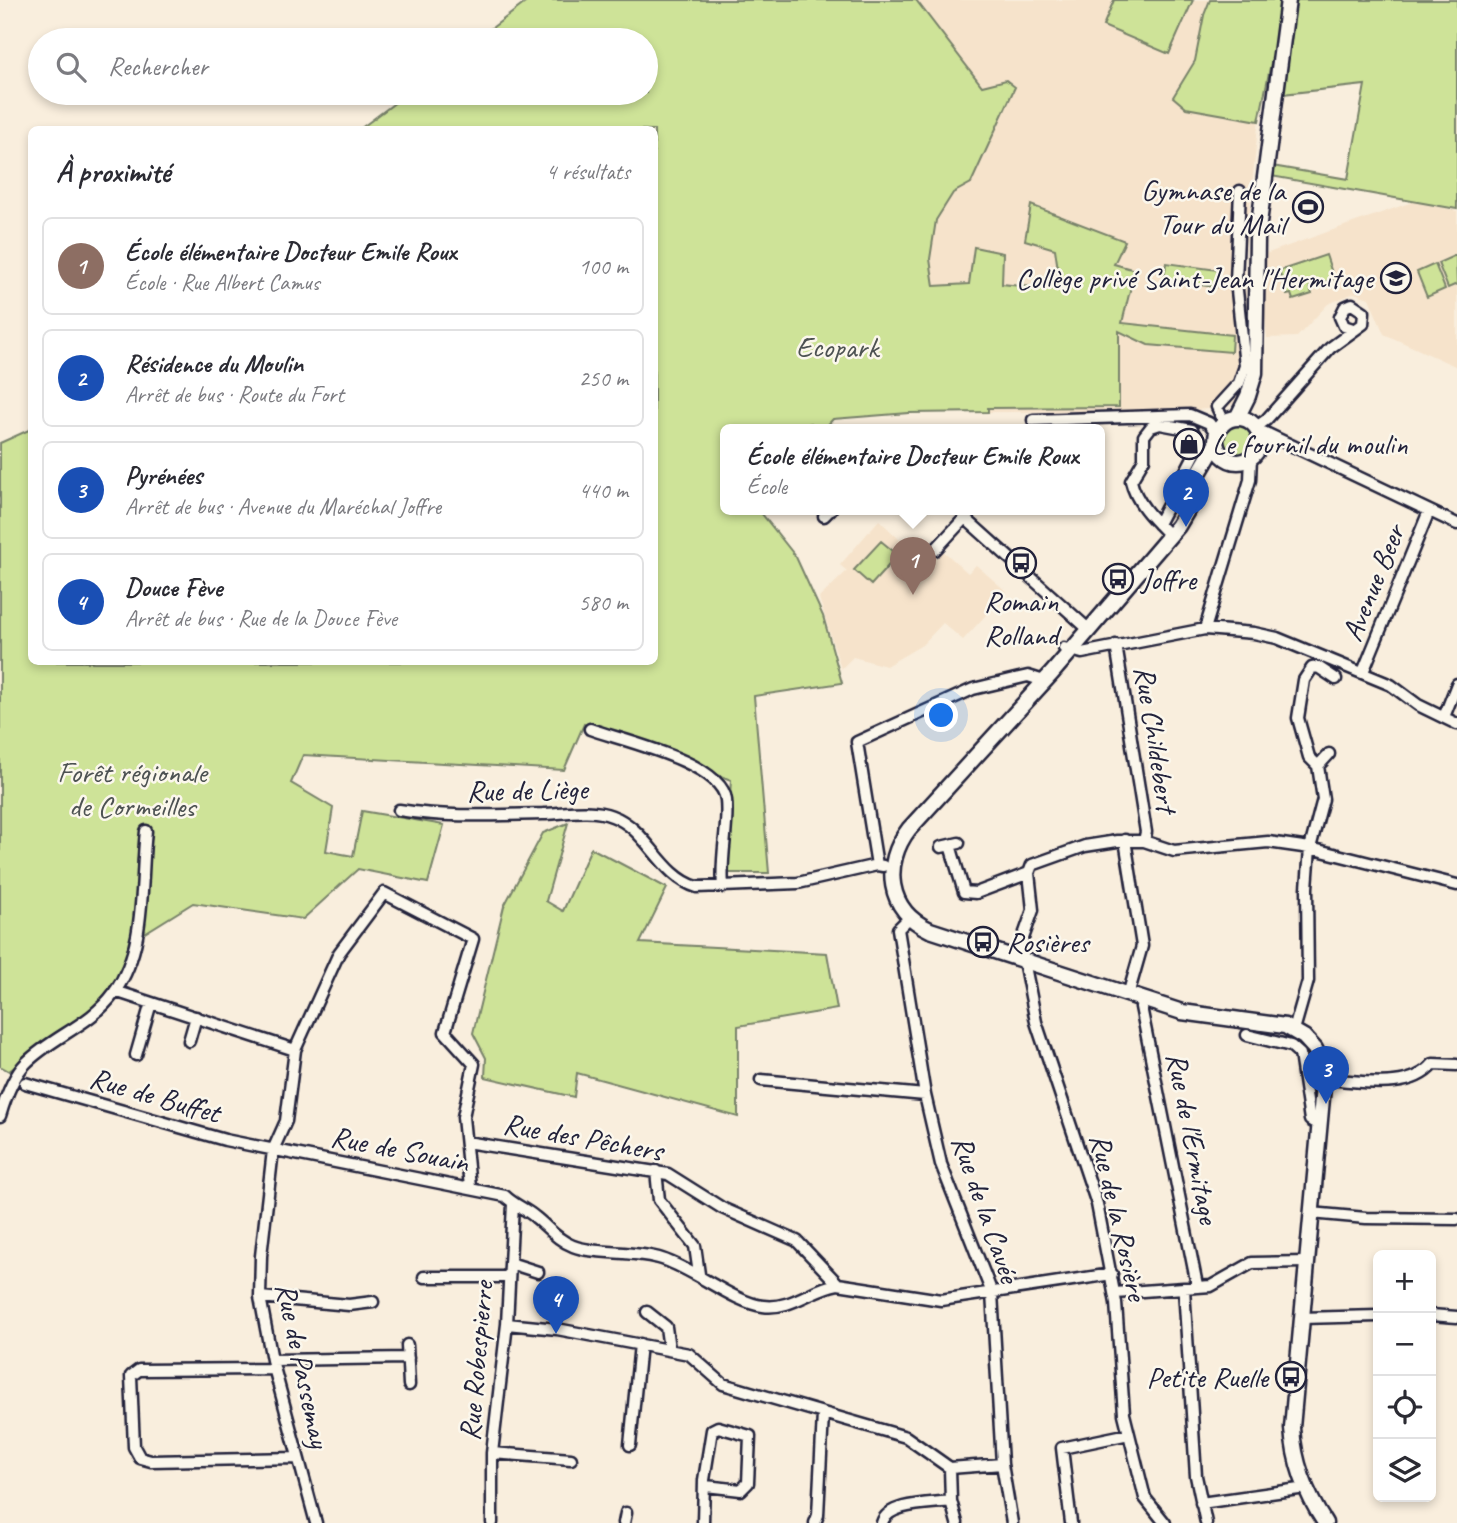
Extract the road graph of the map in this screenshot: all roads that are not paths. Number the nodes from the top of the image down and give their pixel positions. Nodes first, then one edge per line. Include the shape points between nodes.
1 (1288, 0) edge
2 (1240, 191) dead end
3 (1255, 292) junction
4 (1342, 324) junction
5 (1353, 330) junction
6 (1341, 340) junction
7 (1053, 419) junction
8 (1033, 420) dead end
9 (1049, 424) edge
10 (1258, 425) junction
11 (1224, 430) junction
12 (1278, 441) junction
13 (1259, 444) junction
14 (1251, 457) junction
15 (1228, 459) junction
16 (1196, 489) junction
17 (1429, 511) junction
18 (967, 515) edge
19 (971, 515) edge
20 (1158, 524) junction
21 (1457, 524) edge
22 (1170, 535) junction
23 (935, 550) dead end
24 (1205, 629) junction
25 (1084, 630) junction
26 (1116, 645) junction
27 (1330, 659) junction
28 (1055, 665) junction
29 (1325, 672) junction
30 (1363, 672) junction
31 (1336, 679) dead end
32 (1457, 684) edge
33 (1444, 717) junction
34 (1457, 723) edge
35 (590, 729) dead end
36 (1329, 754) dead end
37 (1318, 765) junction
38 (399, 810) dead end
39 (146, 831) dead end
40 (1125, 841) junction
41 (1144, 841) junction
42 (950, 845) dead end
43 (1310, 848) junction
44 (884, 866) junction
45 (1030, 873) junction
46 (1457, 884) edge
47 (723, 887) junction
48 (910, 917) junction
49 (1020, 960) junction
50 (115, 991) junction
51 (1135, 998) junction
52 (151, 1003) junction
53 (196, 1017) junction
54 (1294, 1030) junction
55 (1247, 1035) dead end
56 (189, 1041) dead end
57 (295, 1050) junction
58 (136, 1055) dead end
59 (1457, 1065) edge
60 (1324, 1079) junction
61 (761, 1080) dead end
62 (25, 1083) dead end
63 (925, 1095) junction
64 (0, 1116) edge
65 (1320, 1126) junction
66 (466, 1142) junction
67 (273, 1150) junction
68 (656, 1171) junction
69 (470, 1187) junction
70 (513, 1204) junction
71 (1311, 1213) junction
72 (1457, 1219) edge
73 (1307, 1262) junction
74 (510, 1263) junction
75 (537, 1272) dead end
76 (699, 1274) junction
77 (1112, 1275) junction
78 (424, 1277) dead end
79 (509, 1277) junction
80 (838, 1284) junction
81 (1197, 1285) junction
82 (1184, 1289) junction
83 (992, 1293) junction
84 (1115, 1293) junction
85 (260, 1297) junction
86 (373, 1302) dead end
87 (647, 1312) dead end
88 (1436, 1315) edge
89 (1373, 1316) edge
90 (1457, 1317) edge
91 (1301, 1318) junction
92 (507, 1324) junction
93 (640, 1344) junction
94 (407, 1345) dead end
95 (668, 1349) junction
96 (408, 1357) junction
97 (273, 1364) junction
98 (409, 1385) dead end
99 (823, 1414) junction
100 (1129, 1434) junction
101 (630, 1445) dead end
102 (492, 1453) junction
103 (297, 1458) junction
104 (571, 1459) dead end
105 (1002, 1464) junction
106 (950, 1468) junction
107 (706, 1486) junction
108 (1306, 1488) junction
109 (951, 1501) junction
110 (1201, 1503) junction
111 (316, 1523) edge
112 (492, 1523) edge
113 (703, 1523) edge
114 (815, 1523) edge
115 (882, 1523) edge
116 (957, 1523) edge
117 (1012, 1523) edge
118 (1071, 1523) edge
119 (1165, 1523) edge
120 (1206, 1523) edge
121 (1325, 1523) edge

1 - 3 street via 1264,167
2 - 11 street via 1236,281 1245,366 1239,383 1217,407
3 - 10 street via 1264,364 1253,406
3 - 11 street via 1255,377
4 - 5 street
4 - 5 street via 1342,310 1359,306 1365,319
4 - 6 street
5 - 6 street
6 - 10 street
7 - 8 street
7 - 9 street
7 - 11 street via 1190,415
10 - 11 street
10 - 12 street
10 - 13 street
11 - 15 street
11 - 16 street via 1199,473
12 - 13 street
12 - 17 street
13 - 14 street
14 - 15 street
14 - 24 street via 1250,480
15 - 16 street via 1210,471
16 - 22 street
17 - 21 street
17 - 30 street, Avenue Beer
18 - 23 street
19 - 25 street
20 - 20 street via 1131,481 1144,459 1144,436 1160,424 1192,430 1200,443
20 - 22 street
22 - 25 street
24 - 26 street
24 - 27 street via 1277,638
25 - 28 street
26 - 28 street
26 - 41 street, Rue Childebert
27 - 29 street
27 - 30 street
28 - 44 street via 909,829
28 - 44 street via 973,689 857,742
29 - 31 street
29 - 37 street via 1315,667 1304,680 1298,718 1309,757
30 - 33 street
32 - 33 street
33 - 34 street
35 - 47 street via 688,762 720,789 726,801
36 - 37 street
37 - 43 street via 1323,799
38 - 47 street, Rue de Liège via 435,816 599,812 626,822 684,882
39 - 50 street via 144,887 133,957
40 - 41 street
40 - 45 street via 1057,855 1032,865
40 - 51 street, Rue Childebert via 1142,946
41 - 43 street via 1174,851 1268,842
42 - 45 street via 961,885 969,893
43 - 46 street
43 - 54 street via 1308,981
44 - 47 street, Rue de Liège via 798,883
44 - 48 street
45 - 49 street via 1033,910
48 - 49 street via 930,930
48 - 63 street, Rue de la Cavée via 898,929
49 - 51 street
49 - 77 street, Rue de la Rosière via 1097,1204
50 - 52 street
50 - 64 street via 77,1027 23,1065
51 - 54 street via 1182,1012 1272,1022
51 - 81 street, Rue de l'Ermitage via 1141,1007
52 - 53 street
52 - 58 street
53 - 56 street
53 - 57 street
54 - 60 street via 1318,1053
55 - 65 street via 1291,1046 1300,1054 1310,1120
57 - 66 street, Rue de Passemay via 339,953 384,893 473,939 445,1032 474,1064 463,1117
57 - 67 street, Rue de Passemay via 286,1121
59 - 60 street via 1433,1064 1420,1077 1401,1082
60 - 65 street
61 - 63 street
62 - 67 street, Rue de Buffet
63 - 83 street, Rue de la Cavée via 944,1178
65 - 71 street
66 - 68 street, Rue des Pêchers
66 - 69 street
67 - 69 street, Rue de Souain
67 - 85 street, Rue de Passemay
68 - 76 street via 659,1200 695,1245
68 - 80 street, Rue des Pêchers via 722,1208 797,1241
69 - 70 street, Rue de Souain via 505,1196
70 - 74 street, Rue Robespierre
70 - 76 street, Rue de Souain via 576,1248 628,1251
71 - 72 street
71 - 73 street
73 - 81 street via 1252,1263 1210,1286
73 - 91 street
74 - 75 street
74 - 79 street, Rue Robespierre
76 - 80 street, Rue de Souain via 748,1303 764,1307 787,1305
77 - 83 street
77 - 84 street, Rue de la Rosière
78 - 79 street
79 - 92 street, Rue Robespierre
80 - 83 street via 941,1300
81 - 82 street
82 - 84 street
82 - 110 street via 1188,1385
83 - 105 street, Rue de la Cavée
84 - 100 street, Rue de la Rosière
85 - 86 street via 349,1305
85 - 97 street, Rue de Passemay
87 - 95 street via 666,1327
88 - 90 street
89 - 91 street
91 - 108 street via 1292,1428
92 - 93 street
92 - 102 street, Rue Robespierre
93 - 95 street
93 - 101 street
94 - 96 street
95 - 99 street via 689,1354 723,1384
96 - 97 street
96 - 98 street
97 - 103 street, Rue de Passemay
97 - 103 street via 139,1370 131,1376 134,1447 140,1458 150,1461
99 - 106 street via 906,1437
99 - 114 street
100 - 118 street via 1062,1448
100 - 119 street, Rue de la Rosière via 1145,1498
102 - 104 street
102 - 112 street, Rue Robespierre
103 - 111 street, Rue de Passemay
105 - 106 street
105 - 117 street, Rue de la Cavée
106 - 109 street
107 - 107 street via 706,1453 712,1430 718,1427 750,1436 748,1483 741,1490
107 - 113 street
108 - 110 street
108 - 121 street
109 - 115 street via 893,1510
109 - 116 street
110 - 120 street

